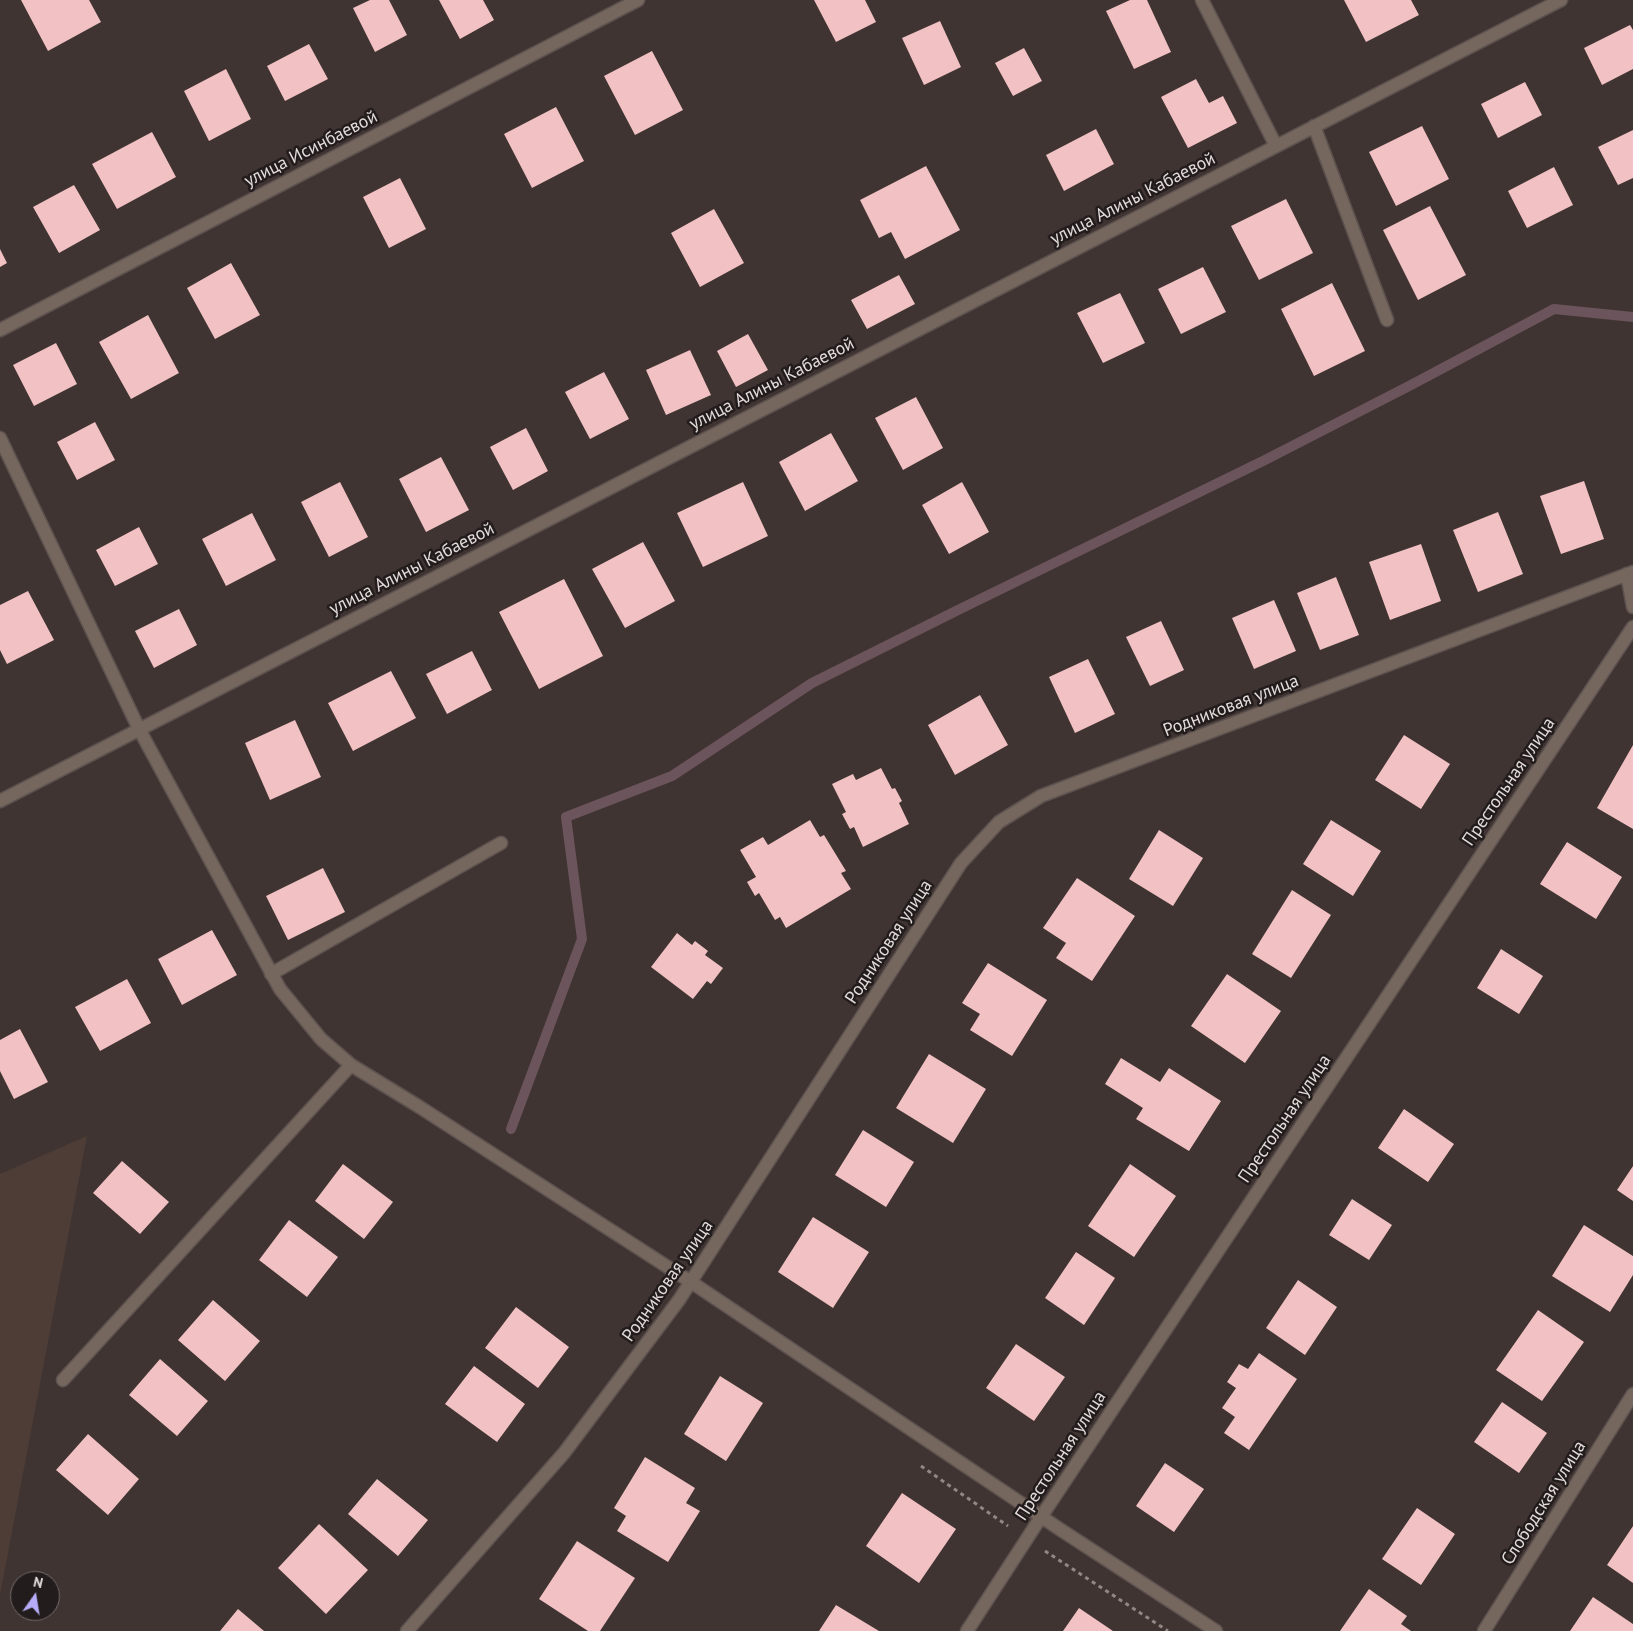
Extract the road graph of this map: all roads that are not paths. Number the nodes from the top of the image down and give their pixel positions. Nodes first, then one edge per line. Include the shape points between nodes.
1 (638, 0) edge
2 (1202, 0) edge
3 (1561, 0) edge
4 (1314, 126) junction
5 (1276, 146) junction
6 (1387, 320) dead end
7 (0, 330) edge
8 (0, 438) edge
9 (1630, 573) edge
10 (1633, 606) edge
11 (1633, 627) edge
12 (139, 729) junction
13 (0, 801) edge
14 (501, 843) dead end
15 (271, 974) junction
16 (352, 1064) junction
17 (691, 1282) junction
18 (63, 1380) dead end
19 (1633, 1394) edge
20 (1041, 1517) junction
21 (406, 1631) edge
22 (967, 1631) edge
23 (1216, 1631) edge
24 (1484, 1631) edge

1 - 7 street, улица Исинбаевой
2 - 5 street
3 - 4 street, улица Алины Кабаевой
4 - 5 street, улица Алины Кабаевой
4 - 6 street
5 - 12 street, улица Алины Кабаевой
8 - 12 street
9 - 10 street
9 - 17 street, Родниковая улица via 1041,796 999,822 961,863
11 - 20 street, Престольная улица
12 - 13 street, улица Алины Кабаевой
12 - 15 street
14 - 15 street
15 - 16 street via 321,1039
16 - 17 street
16 - 18 street
17 - 20 street
17 - 21 street, Родниковая улица via 564,1453
19 - 24 street, Слободская улица
20 - 22 street, Престольная улица
20 - 23 street

